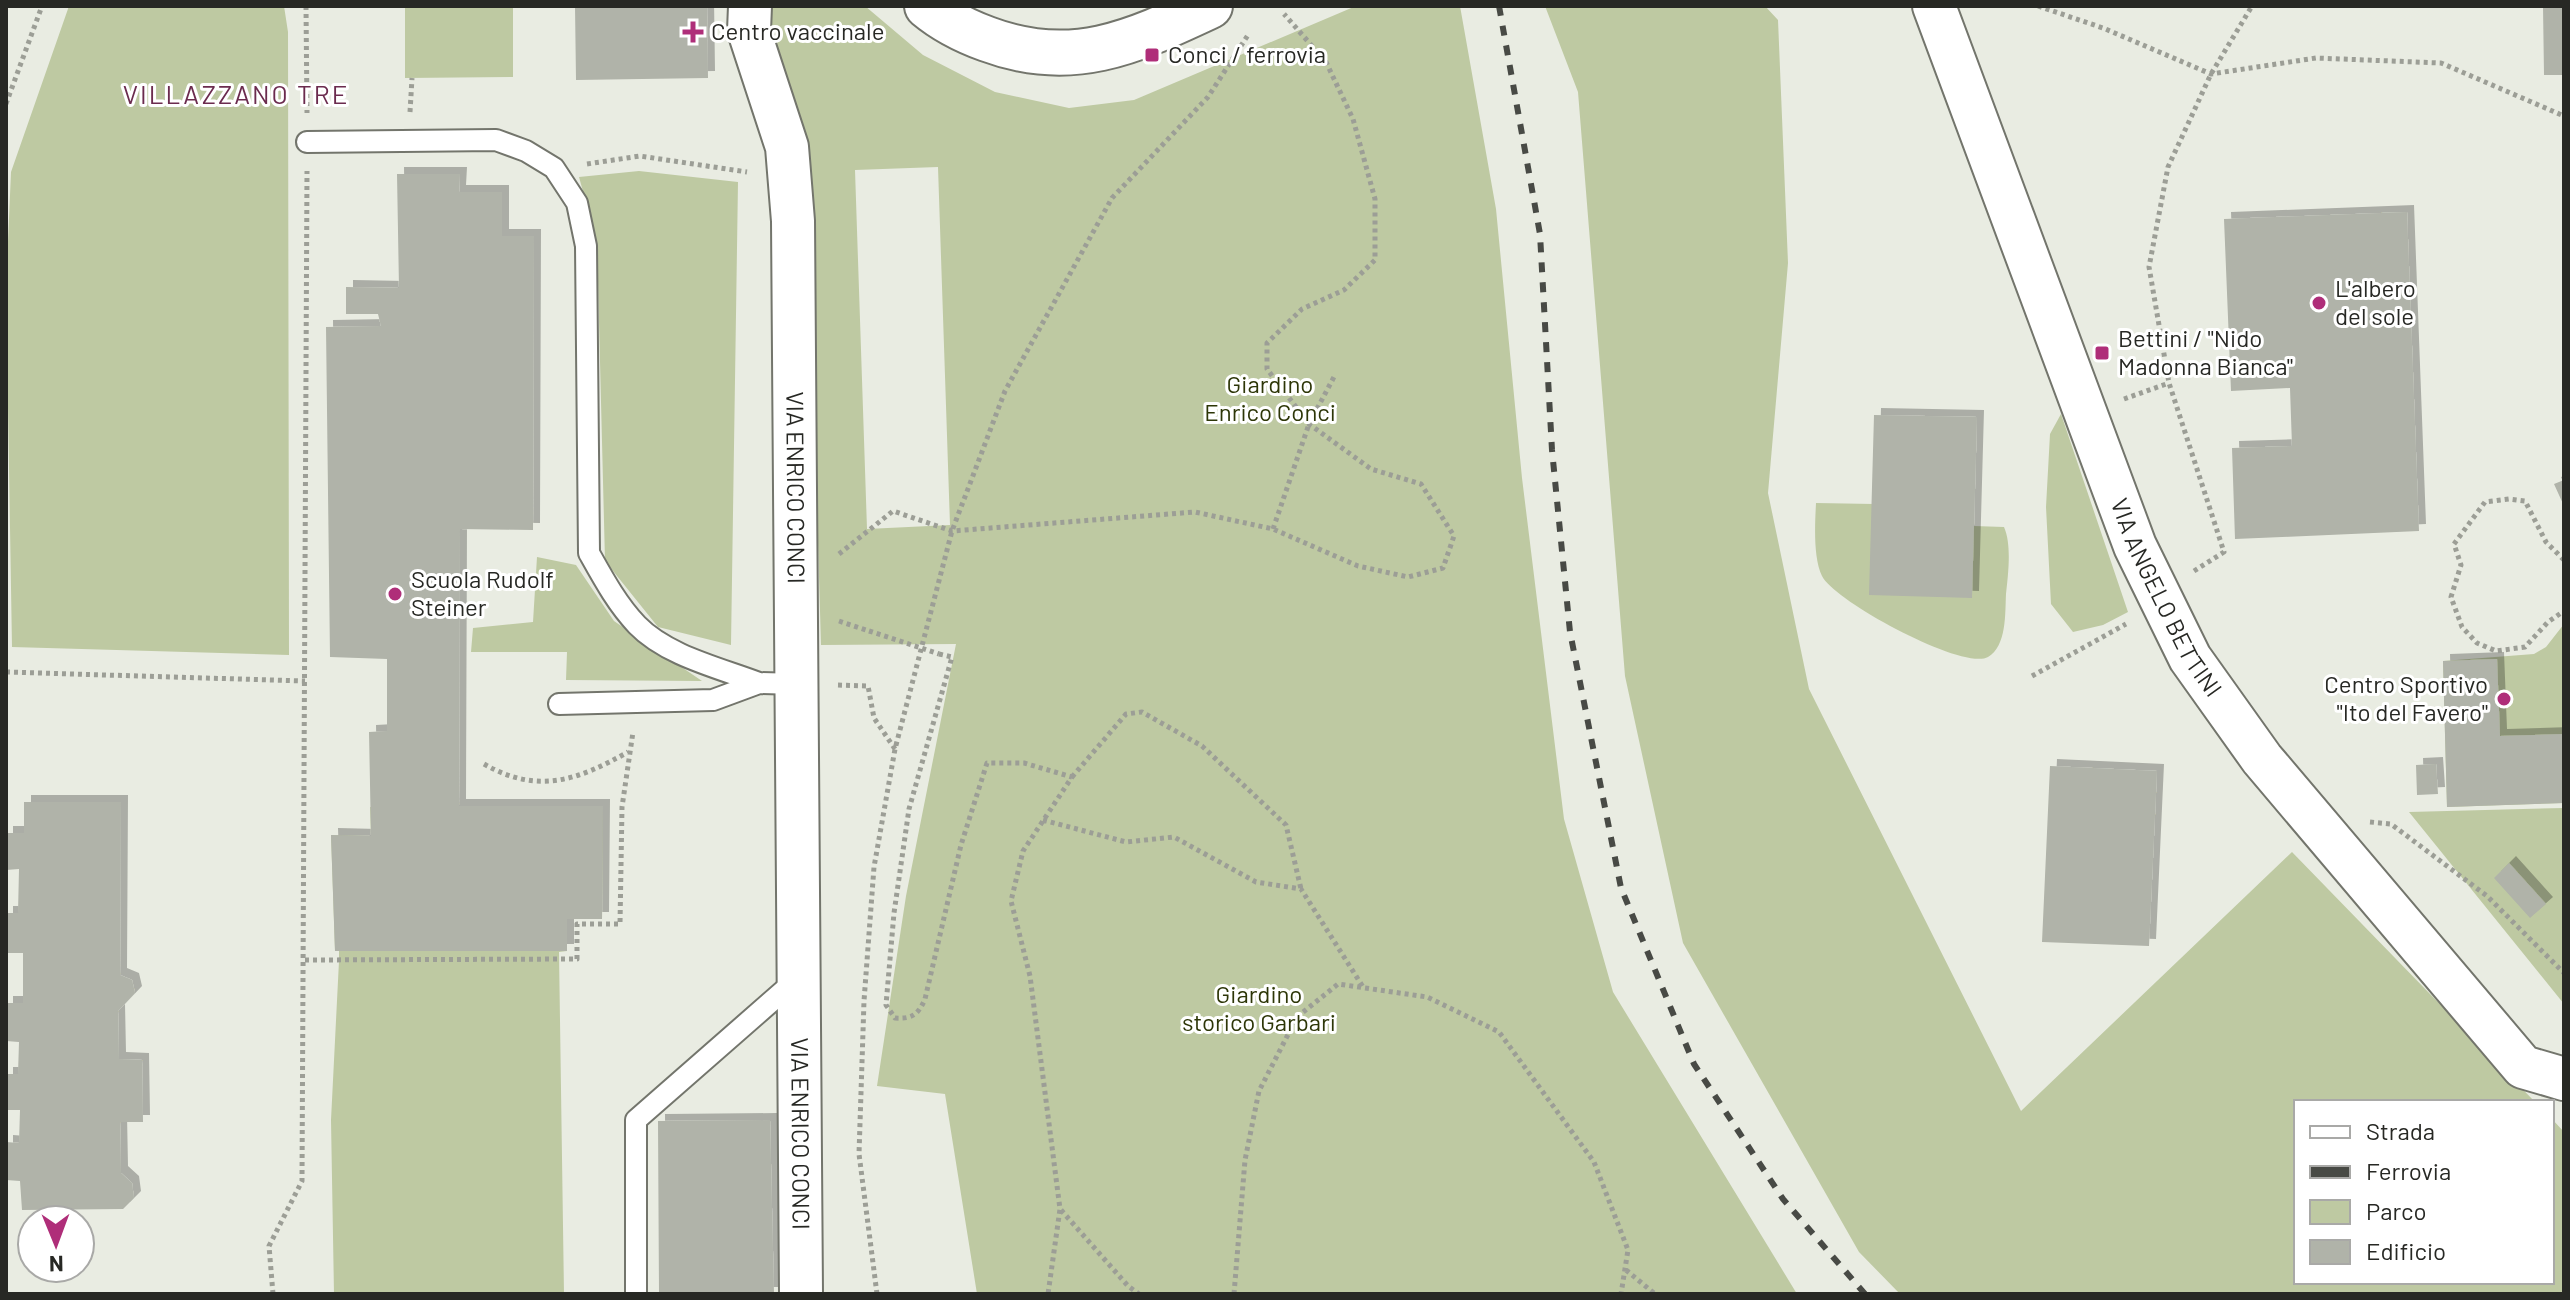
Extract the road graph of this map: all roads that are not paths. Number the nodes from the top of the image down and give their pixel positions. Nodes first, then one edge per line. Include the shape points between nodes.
1 (750, 6) edge
2 (927, 6) edge
3 (1210, 6) edge
4 (1938, 9) edge
5 (307, 142) road end
6 (778, 683) junction
7 (559, 704) dead end
8 (801, 975) junction
9 (2564, 1079) edge
10 (801, 1293) edge
11 (636, 1294) edge

1 - 6 street, VIA ENRICO CONCI via 749,31 792,178
2 - 3 main road via 963,30 1015,49 1056,55 1133,40
4 - 9 street, VIA ANGELO BETTINI via 2083,413 2162,604 2190,658 2282,783 2523,1067
5 - 6 lane via 496,140 554,168 577,203 586,246 589,553 639,627 686,656
6 - 7 lane via 713,700
6 - 8 street, VIA ENRICO CONCI
8 - 10 street, VIA ENRICO CONCI
8 - 11 lane via 636,1120

